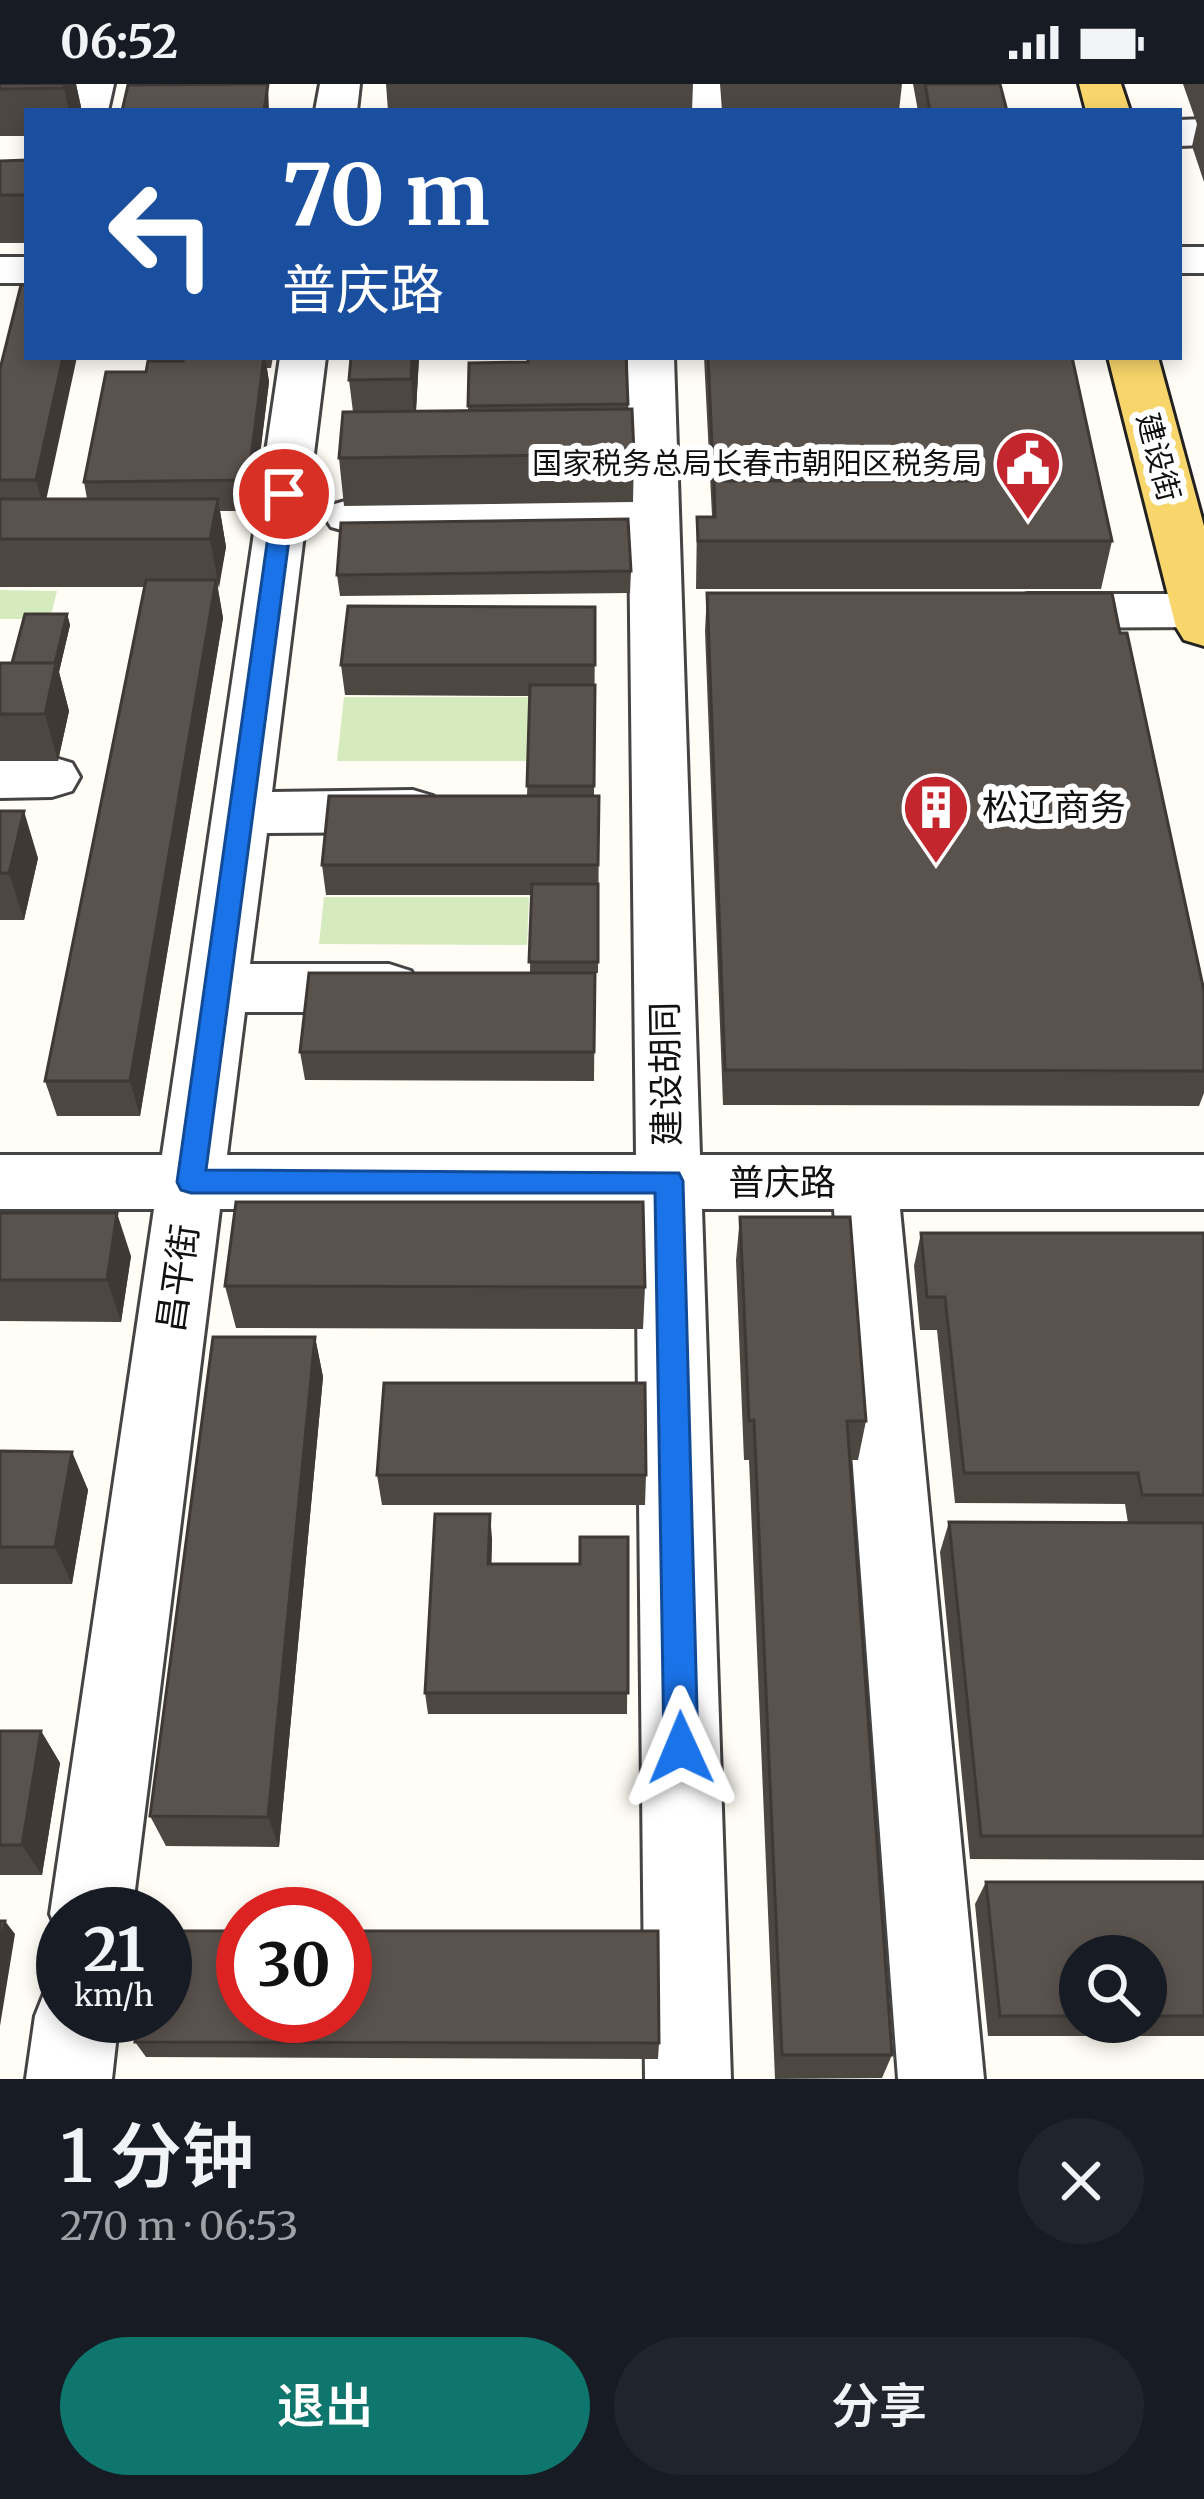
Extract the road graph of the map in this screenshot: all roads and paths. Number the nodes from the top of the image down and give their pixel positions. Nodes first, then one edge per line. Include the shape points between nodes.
1 (303, 360) edge
2 (650, 360) edge
3 (1134, 360) edge
4 (1178, 360) edge
5 (1204, 452) edge
6 (654, 512) junction
7 (349, 516) dead end
8 (987, 610) edge
9 (1202, 619) edge
10 (454, 811) edge
11 (241, 813) junction
12 (217, 988) junction
13 (453, 988) edge
14 (0, 1181) edge
15 (669, 1181) junction
16 (191, 1182) junction
17 (865, 1182) junction
18 (1204, 1182) edge
19 (95, 1887) edge
20 (73, 2043) edge
21 (68, 2079) edge
22 (688, 2079) edge
23 (941, 2079) edge

1 - 11 street, 昌平街
2 - 6 street, 建设胡同 via 629,441
3 - 9 main road, 建设街
4 - 5 main road, 建设街
6 - 7 street
6 - 15 street, 建设胡同 via 680,610
8 - 9 street
10 - 11 street
11 - 12 street, 昌平街
12 - 13 street
12 - 16 street, 昌平街
14 - 16 street, 普庆路
15 - 16 street, 普庆路
15 - 17 street, 普庆路
15 - 22 street, 建设胡同
16 - 19 street, 昌平街
17 - 18 street, 普庆路
17 - 23 street
20 - 21 street

